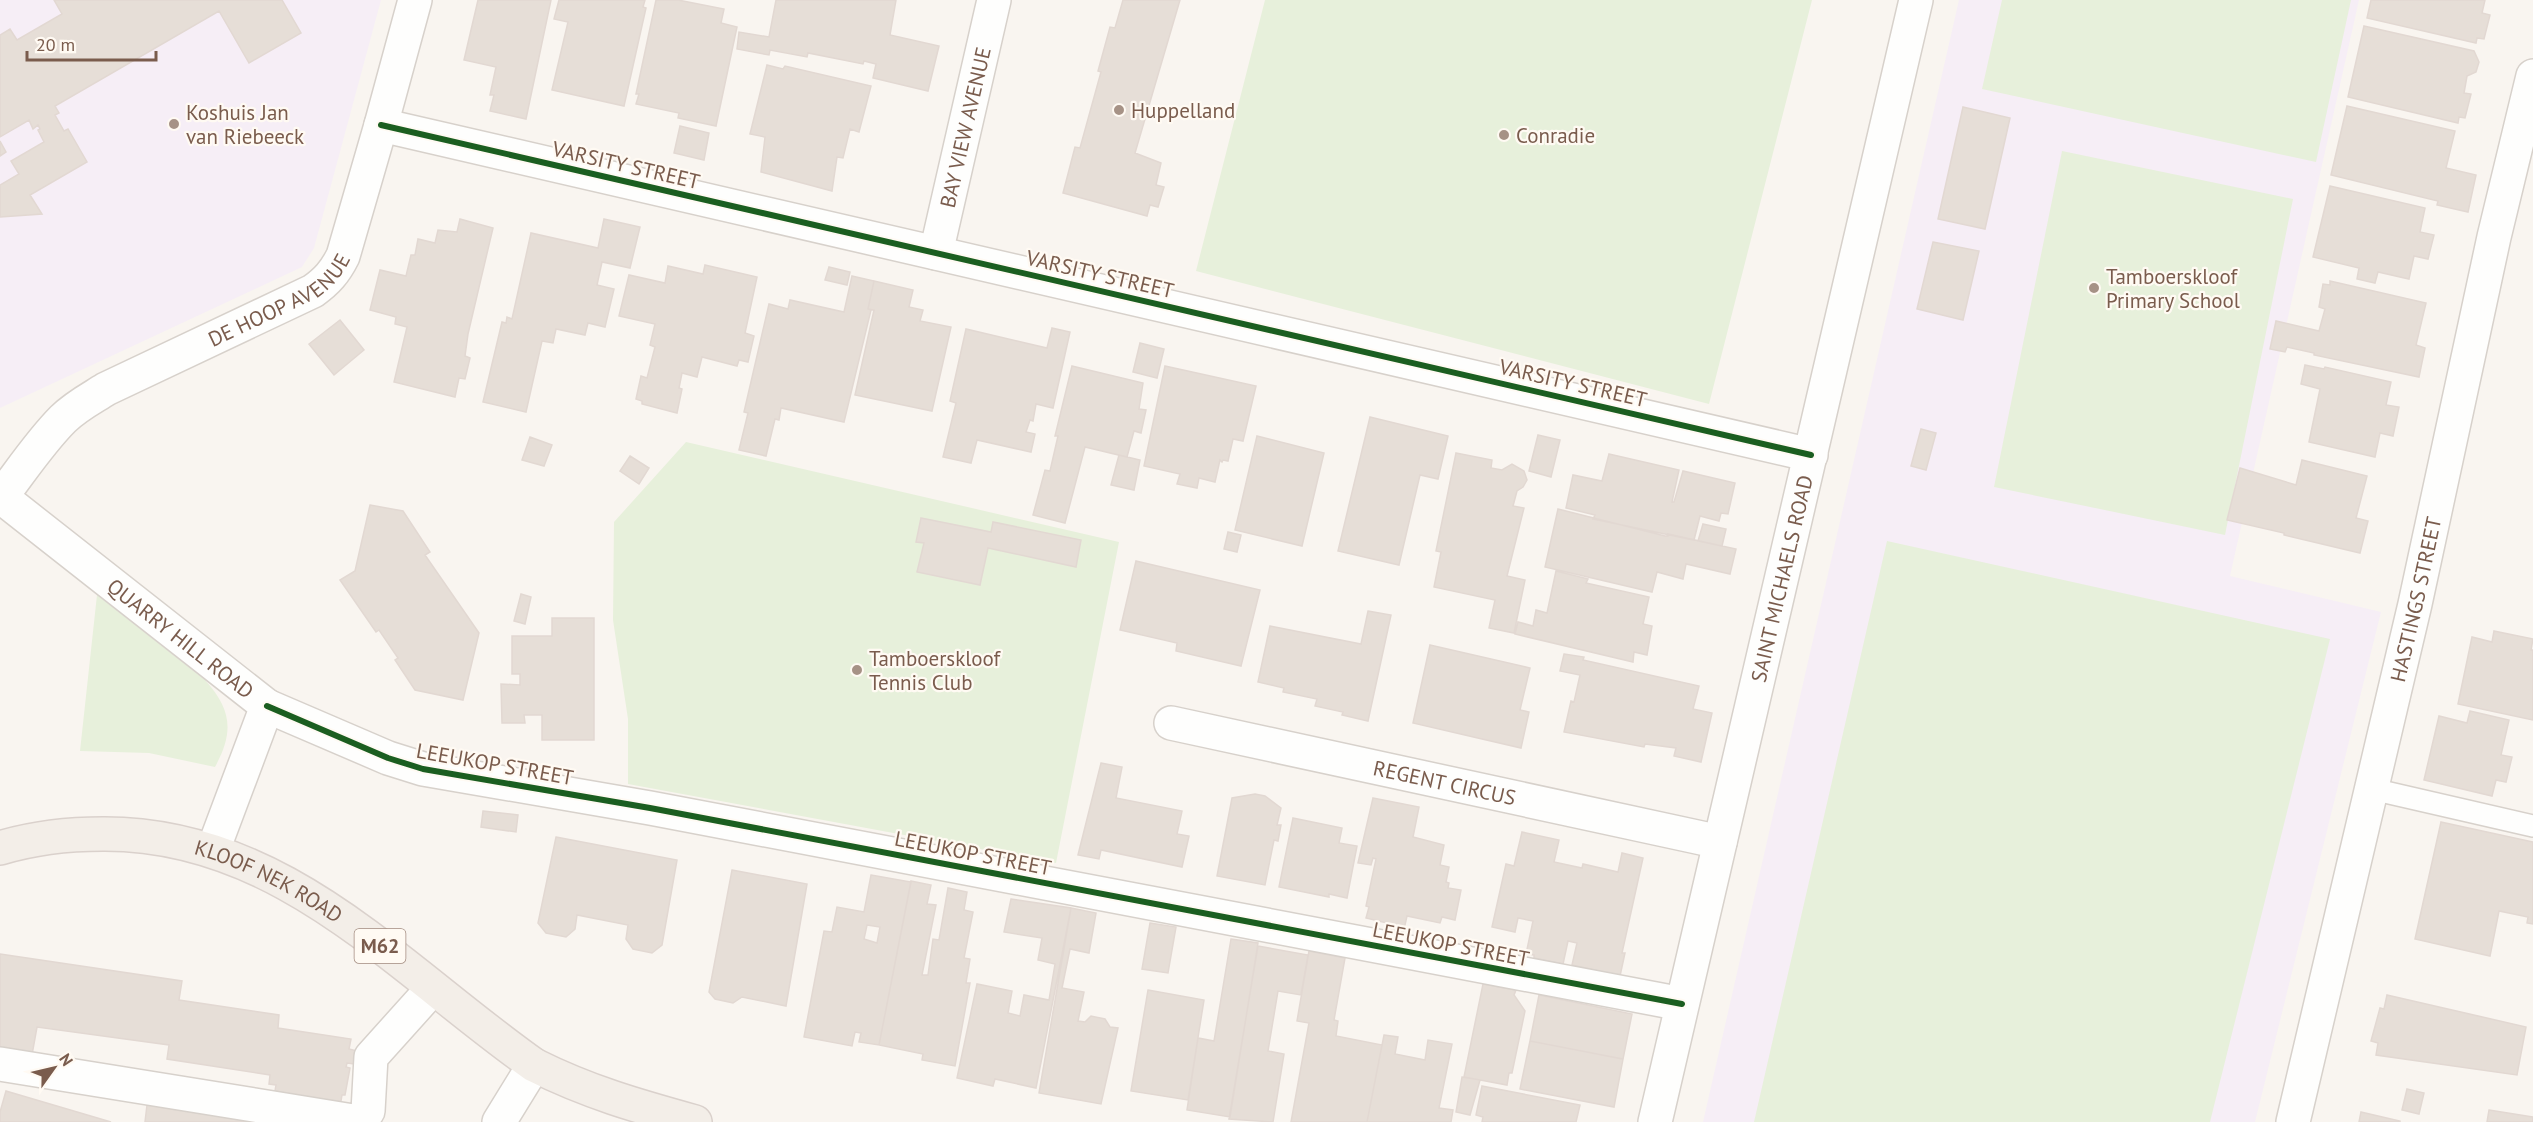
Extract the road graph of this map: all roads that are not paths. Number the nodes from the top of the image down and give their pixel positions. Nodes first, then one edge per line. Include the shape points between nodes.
1 (415, 0) edge
2 (994, 0) edge
3 (1916, 0) edge
4 (2533, 75) edge
5 (381, 125) junction
6 (936, 253) junction
7 (1811, 455) junction
8 (1, 496) edge
9 (267, 706) junction
10 (1171, 723) dead end
11 (2372, 789) junction
12 (2533, 826) edge
13 (1720, 842) junction
14 (0, 848) edge
15 (213, 850) junction
16 (433, 988) junction
17 (1682, 1004) junction
18 (0, 1064) edge
19 (534, 1065) junction
20 (499, 1122) edge
21 (695, 1122) edge
22 (1655, 1122) edge
23 (2293, 1122) edge

1 - 5 street, DE HOOP AVENUE
2 - 6 street, BAY VIEW AVENUE
3 - 7 street, SAINT MICHAELS ROAD
4 - 11 street, HASTINGS STREET
5 - 6 street, VARSITY STREET
5 - 8 street, DE HOOP AVENUE via 343,256 326,282 84,402 59,424
6 - 7 street, VARSITY STREET
7 - 13 street, SAINT MICHAELS ROAD
8 - 9 street, QUARRY HILL ROAD
9 - 15 street, QUARRY HILL ROAD
9 - 17 street, LEEUKOP STREET via 388,759 423,769 650,808
10 - 13 street, REGENT CIRCUS
11 - 12 lane
11 - 23 street, HASTINGS STREET
13 - 17 street, SAINT MICHAELS ROAD
14 - 15 main road, KLOOF NEK ROAD / M62 via 79,834 126,834
15 - 16 main road, KLOOF NEK ROAD / M62 via 278,877 330,908
16 - 18 street via 371,1057 368,1111 362,1119 353,1121
16 - 19 main road, KLOOF NEK ROAD / M62
17 - 22 street, SAINT MICHAELS ROAD
19 - 20 street
19 - 21 main road, KLOOF NEK ROAD / M62 via 610,1099

